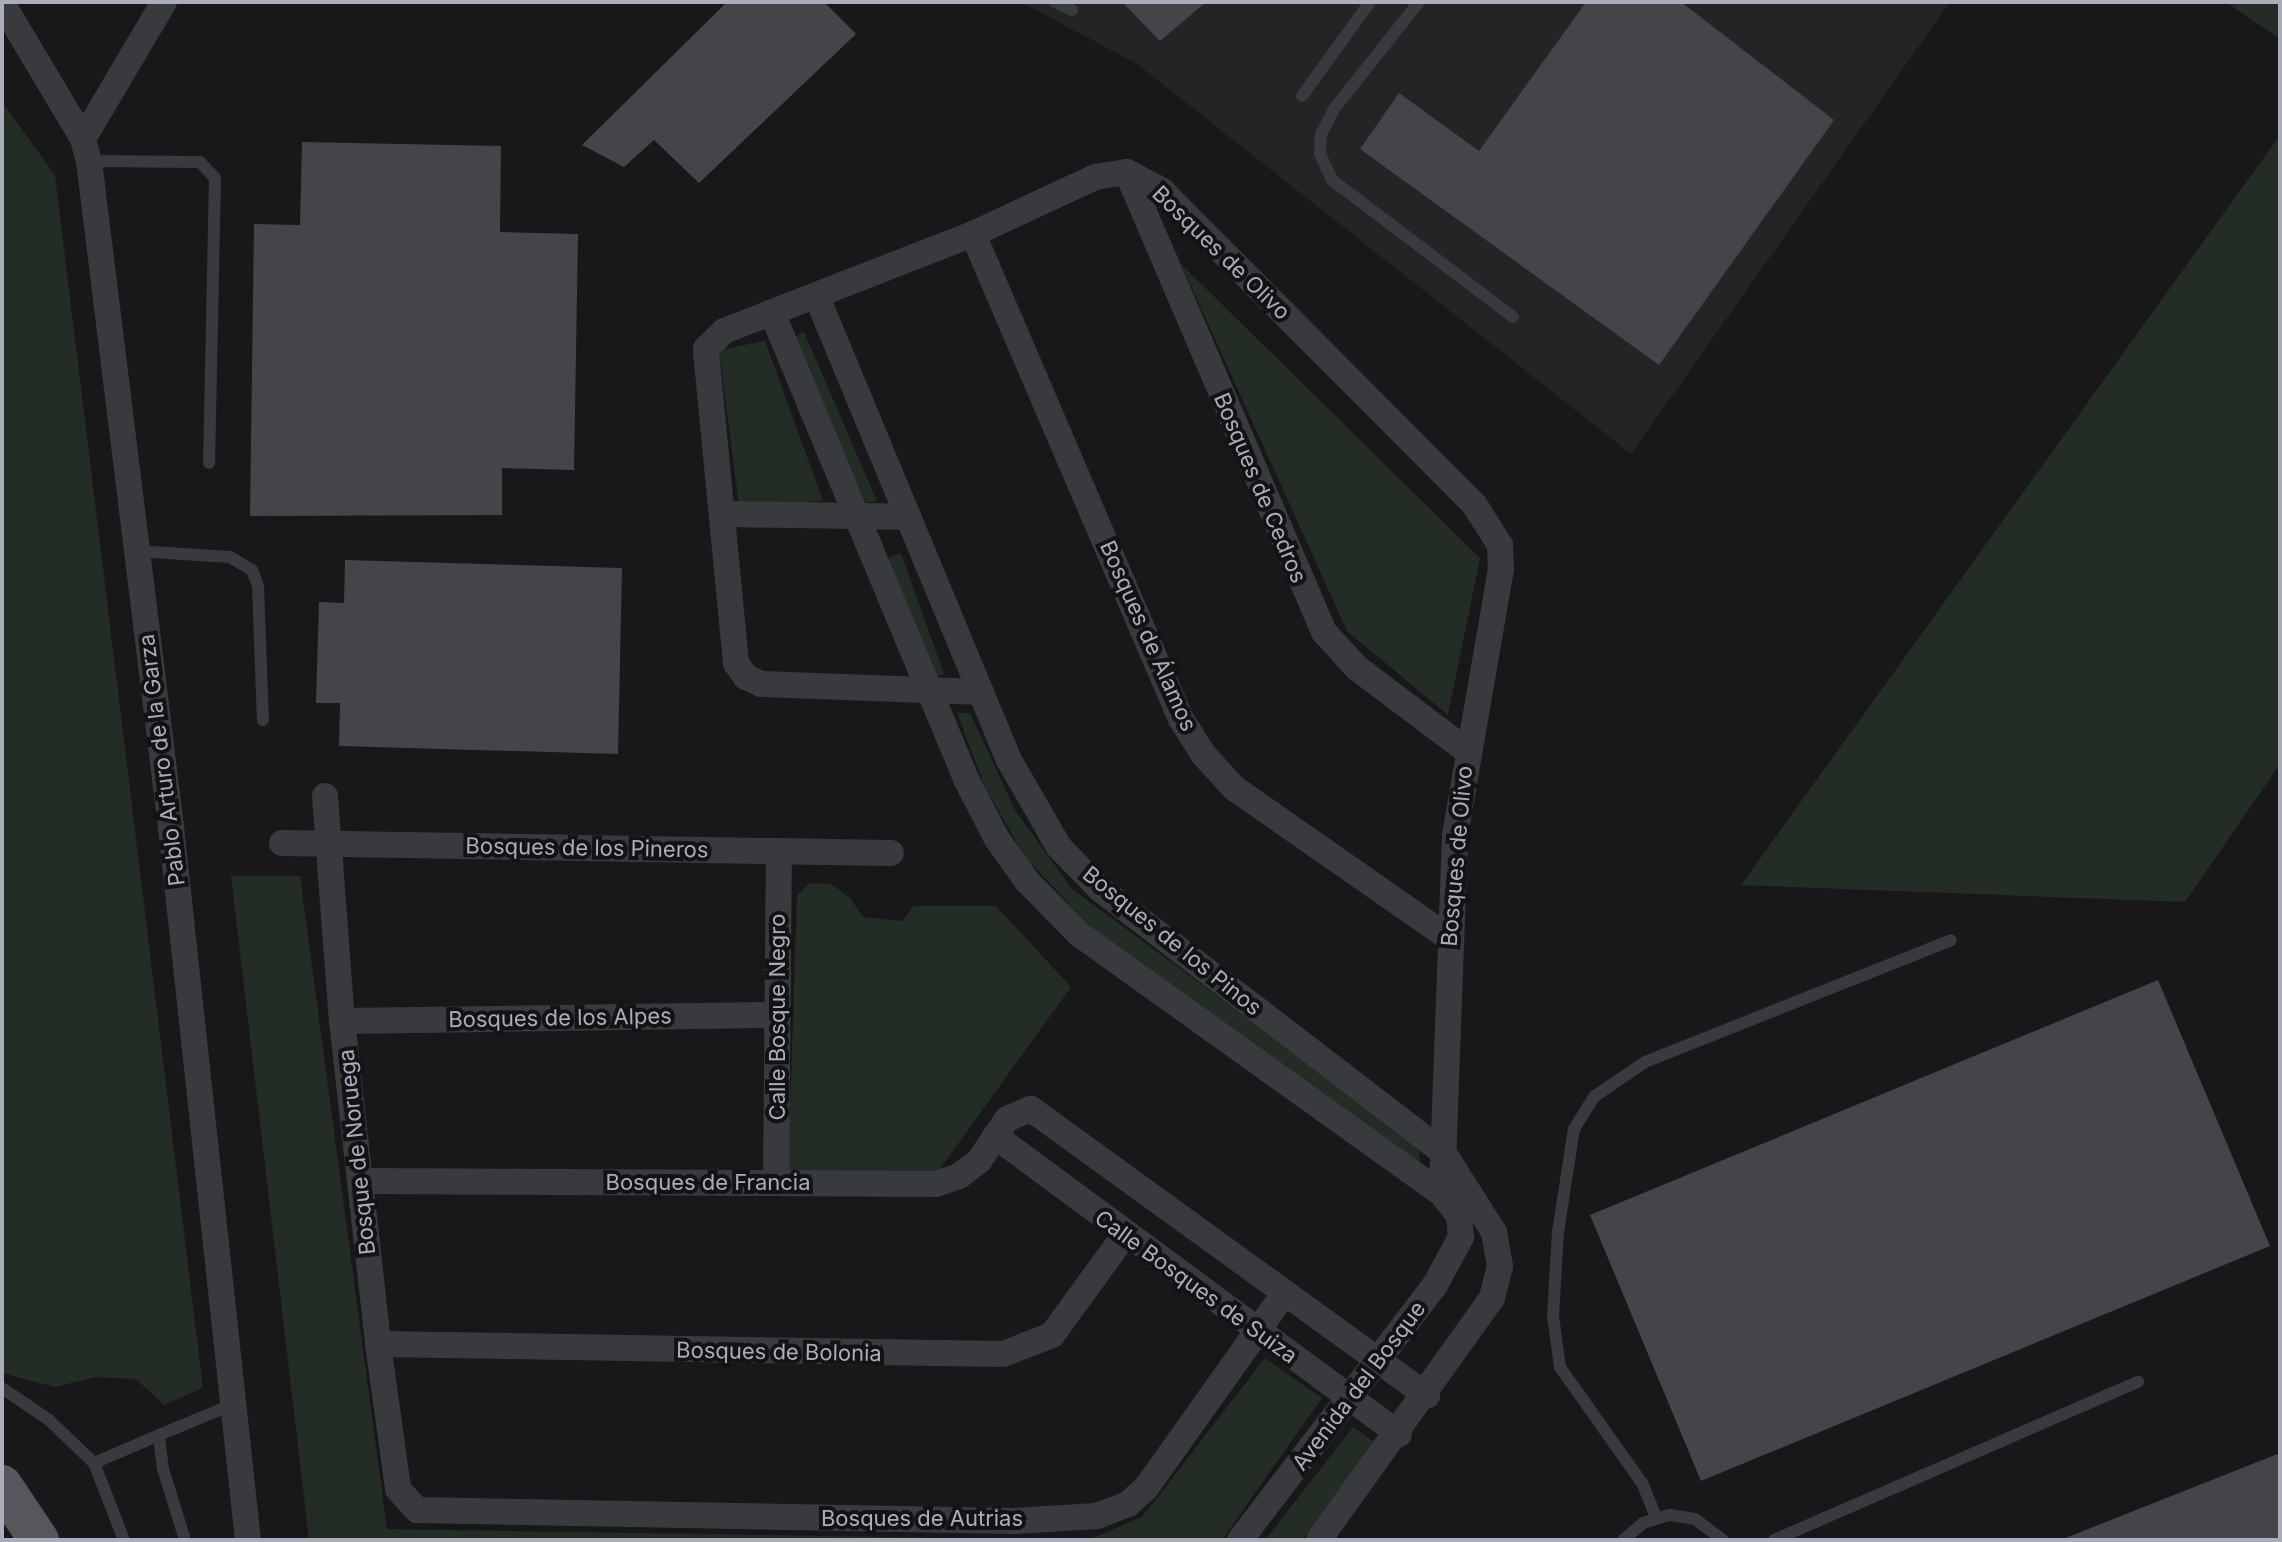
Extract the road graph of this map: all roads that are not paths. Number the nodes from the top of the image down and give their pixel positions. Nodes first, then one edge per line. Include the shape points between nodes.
1 (164, 2) edge
2 (1055, 2) edge
3 (1370, 2) edge
4 (1419, 2) edge
5 (2, 3) edge
6 (1072, 10) dead end
7 (1302, 96) dead end
8 (86, 150) junction
9 (1127, 172) junction
10 (973, 234) junction
11 (817, 297) junction
12 (773, 315) junction
13 (1513, 317) dead end
14 (209, 463) dead end
15 (853, 512) junction
16 (723, 514) junction
17 (905, 517) junction
18 (136, 551) junction
19 (928, 690) junction
20 (981, 692) junction
21 (263, 720) dead end
22 (1466, 750) junction
23 (325, 796) dead end
24 (282, 843) dead end
25 (329, 844) junction
26 (779, 851) junction
27 (891, 853) dead end
28 (1449, 938) junction
29 (1951, 940) dead end
30 (778, 1015) junction
31 (342, 1021) junction
32 (1024, 1108) joint
33 (995, 1136) junction
34 (1443, 1152) junction
35 (360, 1181) junction
36 (776, 1183) junction
37 (1442, 1194) junction
38 (1462, 1225) joint
39 (1124, 1236) junction
40 (1283, 1295) junction
41 (1259, 1333) junction
42 (378, 1344) junction
43 (1378, 1361) junction
44 (2138, 1382) dead end
45 (2, 1388) edge
46 (1427, 1396) junction
47 (1350, 1399) junction
48 (234, 1404) junction
49 (1399, 1434) junction
50 (159, 1435) junction
51 (94, 1463) junction
52 (2, 1485) edge
53 (408, 1504) joint
54 (1656, 1517) junction
55 (39, 1540) edge
56 (124, 1540) edge
57 (185, 1540) edge
58 (248, 1540) edge
59 (1240, 1540) edge
60 (1319, 1540) edge
61 (1623, 1540) edge
62 (1723, 1540) edge
63 (1774, 1540) edge

1 - 8 street
2 - 6 lane
3 - 7 lane
4 - 13 lane via 1334,109 1321,134 1320,154 1332,180
5 - 8 street
8 - 14 lane via 200,162 215,178
8 - 18 street, Pablo Arturo de la Garza
9 - 10 street, Bosques de Olivo via 1095,177
9 - 22 street, Bosques de Cedros via 1324,632 1357,668
9 - 22 street, Bosques de Olivo via 1162,191 1491,526 1500,545 1501,569
10 - 11 street, Bosques de Olivo
10 - 28 street, Bosques de Álamos via 1181,719 1203,754 1234,788
11 - 12 street, Bosques de Olivo
11 - 17 street, Bosques de los Pinos
12 - 15 street, Bosques de los Pinos
12 - 16 street, Bosques de Olivo via 724,331 706,349
15 - 16 street
15 - 17 street
15 - 19 street, Bosques de los Pinos
16 - 19 street, Bosques de Olivo via 736,663 746,677 761,684
17 - 20 street, Bosques de los Pinos
18 - 21 lane via 230,557 252,570 258,586
18 - 48 street, Pablo Arturo de la Garza
19 - 20 street, Bosques de Olivo
19 - 37 street, Bosques de los Pinos via 997,839 1056,915
20 - 34 street, Bosques de los Pinos via 1033,808 1059,847 1100,889
22 - 28 street, Bosques de Olivo
23 - 25 street, Bosque de Noruega
24 - 25 street, Bosques de los Pineros
25 - 26 street, Bosques de los Pineros
25 - 31 street, Bosque de Noruega
26 - 27 street, Bosques de los Pineros
26 - 30 street, Calle Bosque Negro
28 - 34 street, Bosques de Olivo
29 - 54 lane via 1645,1062 1595,1096 1574,1129 1558,1232 1553,1316 1560,1367 1642,1483
30 - 31 street, Bosques de los Alpes
30 - 36 street, Calle Bosque Negro
31 - 35 street, Bosque de Noruega
32 - 33 street, Bosques de Francia
32 - 40 street, Calle Bosques de Suiza via 1037,1112
33 - 36 street, Bosques de Francia via 979,1161 936,1184
33 - 39 street, Calle Bosques de Suiza
34 - 37 street, Bosques de Olivo
34 - 46 street, Bosques de los Pinos via 1483,1210 1499,1253 1499,1281
35 - 36 street, Bosques de Francia
35 - 42 street, Bosque de Noruega
37 - 38 street, Bosques de los Pinos
38 - 43 street, Avenida del Bosque via 1457,1249 1435,1285
39 - 41 street, Calle Bosques de Suiza
39 - 42 street, Bosques de Bolonia via 1052,1335 1003,1354
40 - 41 street, Bosques de Autrias
40 - 43 street, Calle Bosques de Suiza
41 - 47 street, Calle Bosques de Suiza
41 - 53 street, Bosques de Autrias via 1146,1488 1128,1504 1097,1516 1014,1521 444,1513
42 - 53 street, Bosque de Noruega via 398,1489
43 - 46 street, Calle Bosques de Suiza
43 - 47 street, Avenida del Bosque
44 - 63 lane
45 - 51 lane via 49,1420
46 - 49 street
47 - 49 street, Calle Bosques de Suiza
47 - 59 street, Avenida del Bosque
48 - 50 lane
48 - 58 street, Pablo Arturo de la Garza
49 - 60 street
50 - 51 lane
50 - 57 lane via 163,1469
51 - 56 lane
52 - 55 main road
54 - 61 lane
54 - 62 lane via 1695,1519

